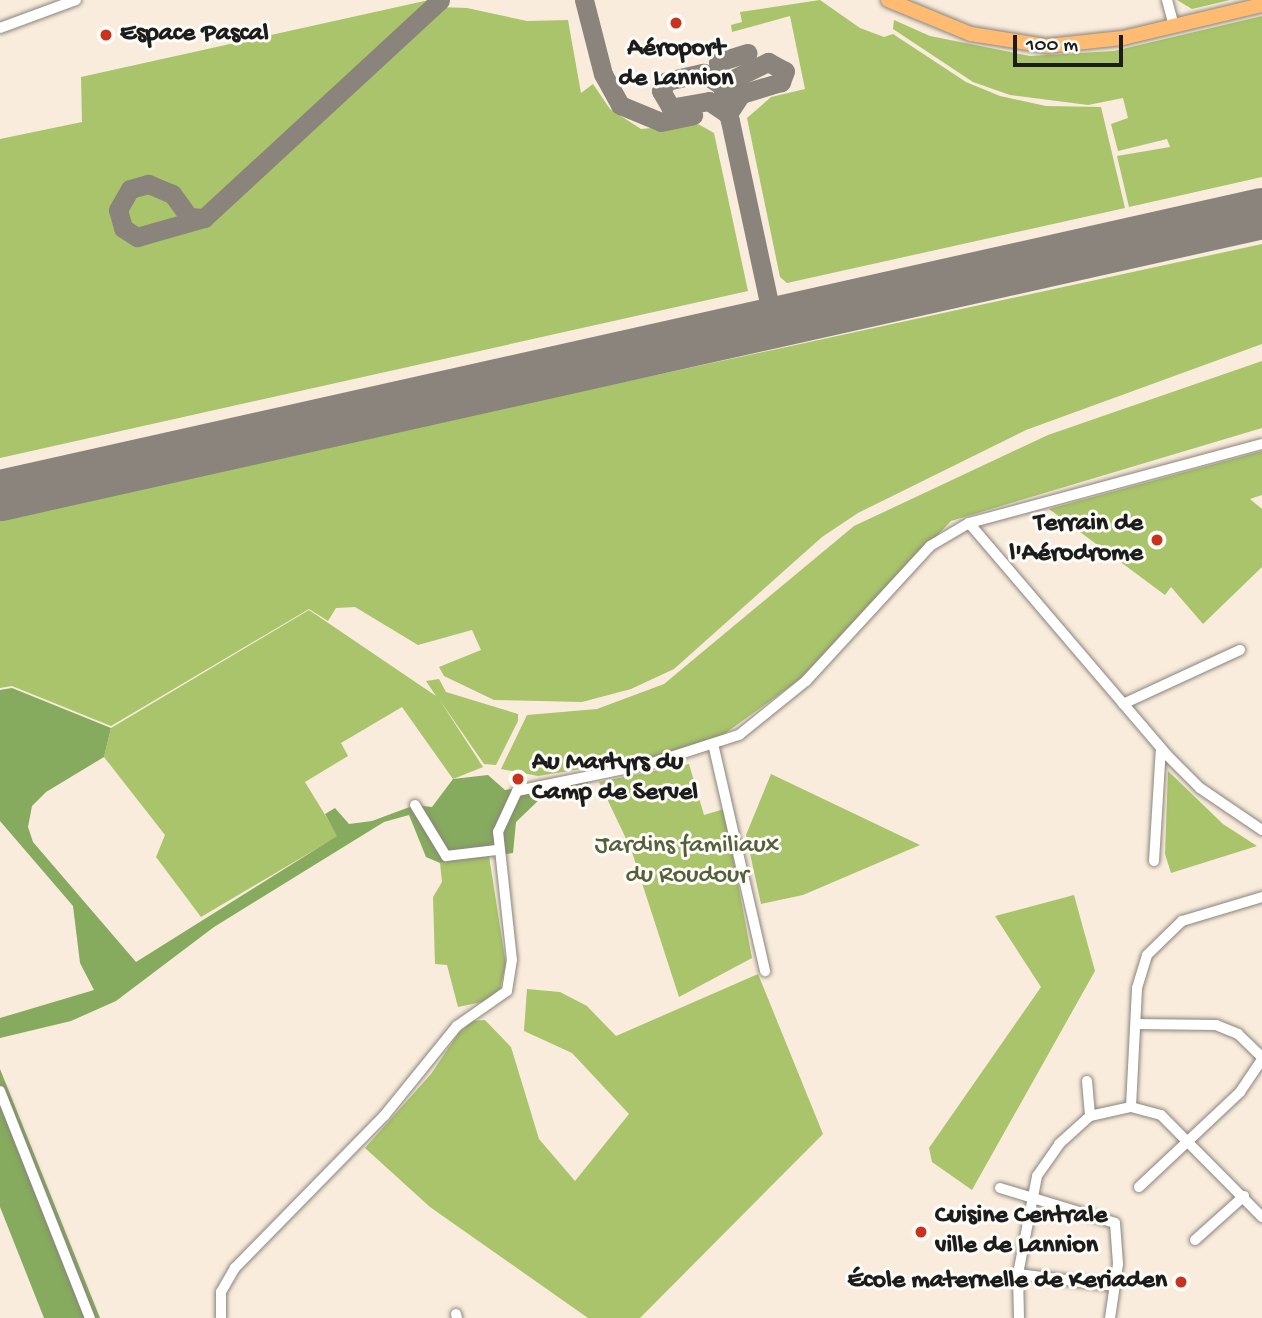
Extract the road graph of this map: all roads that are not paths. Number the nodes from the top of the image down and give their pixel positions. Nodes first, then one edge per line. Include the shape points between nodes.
1 (76, 0) edge
2 (888, 0) edge
3 (1167, 0) edge
4 (1262, 5) edge
5 (1174, 26) junction
6 (0, 28) edge
7 (1262, 444) edge
8 (970, 523) junction
9 (1240, 650) dead end
10 (1123, 705) junction
11 (715, 747) junction
12 (1161, 748) junction
13 (415, 805) dead end
14 (1262, 830) edge
15 (497, 850) junction
16 (1154, 861) dead end
17 (1262, 897) edge
18 (765, 971) dead end
19 (1136, 1024) junction
20 (1262, 1058) edge
21 (1087, 1081) dead end
22 (0, 1091) edge
23 (1130, 1107) junction
24 (1090, 1116) junction
25 (1191, 1138) junction
26 (1139, 1187) dead end
27 (1000, 1188) dead end
28 (1033, 1196) junction
29 (1244, 1196) junction
30 (1262, 1217) edge
31 (1195, 1240) dead end
32 (1018, 1274) junction
33 (1115, 1286) junction
34 (90, 1318) edge
35 (221, 1318) edge
36 (1019, 1318) edge
37 (1110, 1318) edge

1 - 6 street
2 - 5 main road via 952,29 1028,44 1095,43
3 - 5 street
4 - 5 main road
7 - 8 street
8 - 10 street
8 - 11 street via 930,546 771,714
9 - 10 street
10 - 12 street
11 - 15 street via 527,785 509,803
11 - 18 street
12 - 14 street via 1200,788
12 - 16 street
13 - 15 street via 446,856
15 - 35 street via 512,960 507,991 457,1026 401,1098 235,1268 221,1292
17 - 19 street via 1182,921 1160,936 1140,971
19 - 20 street via 1216,1025 1238,1034
19 - 23 street
20 - 25 street via 1240,1092
21 - 24 street
22 - 34 street
23 - 24 street
23 - 25 street via 1161,1115
24 - 28 street via 1059,1144 1037,1176
25 - 26 street
25 - 29 street
27 - 28 street
28 - 32 street
28 - 33 street via 1115,1223
29 - 30 street
29 - 31 street
32 - 33 street
32 - 36 street
33 - 37 street

